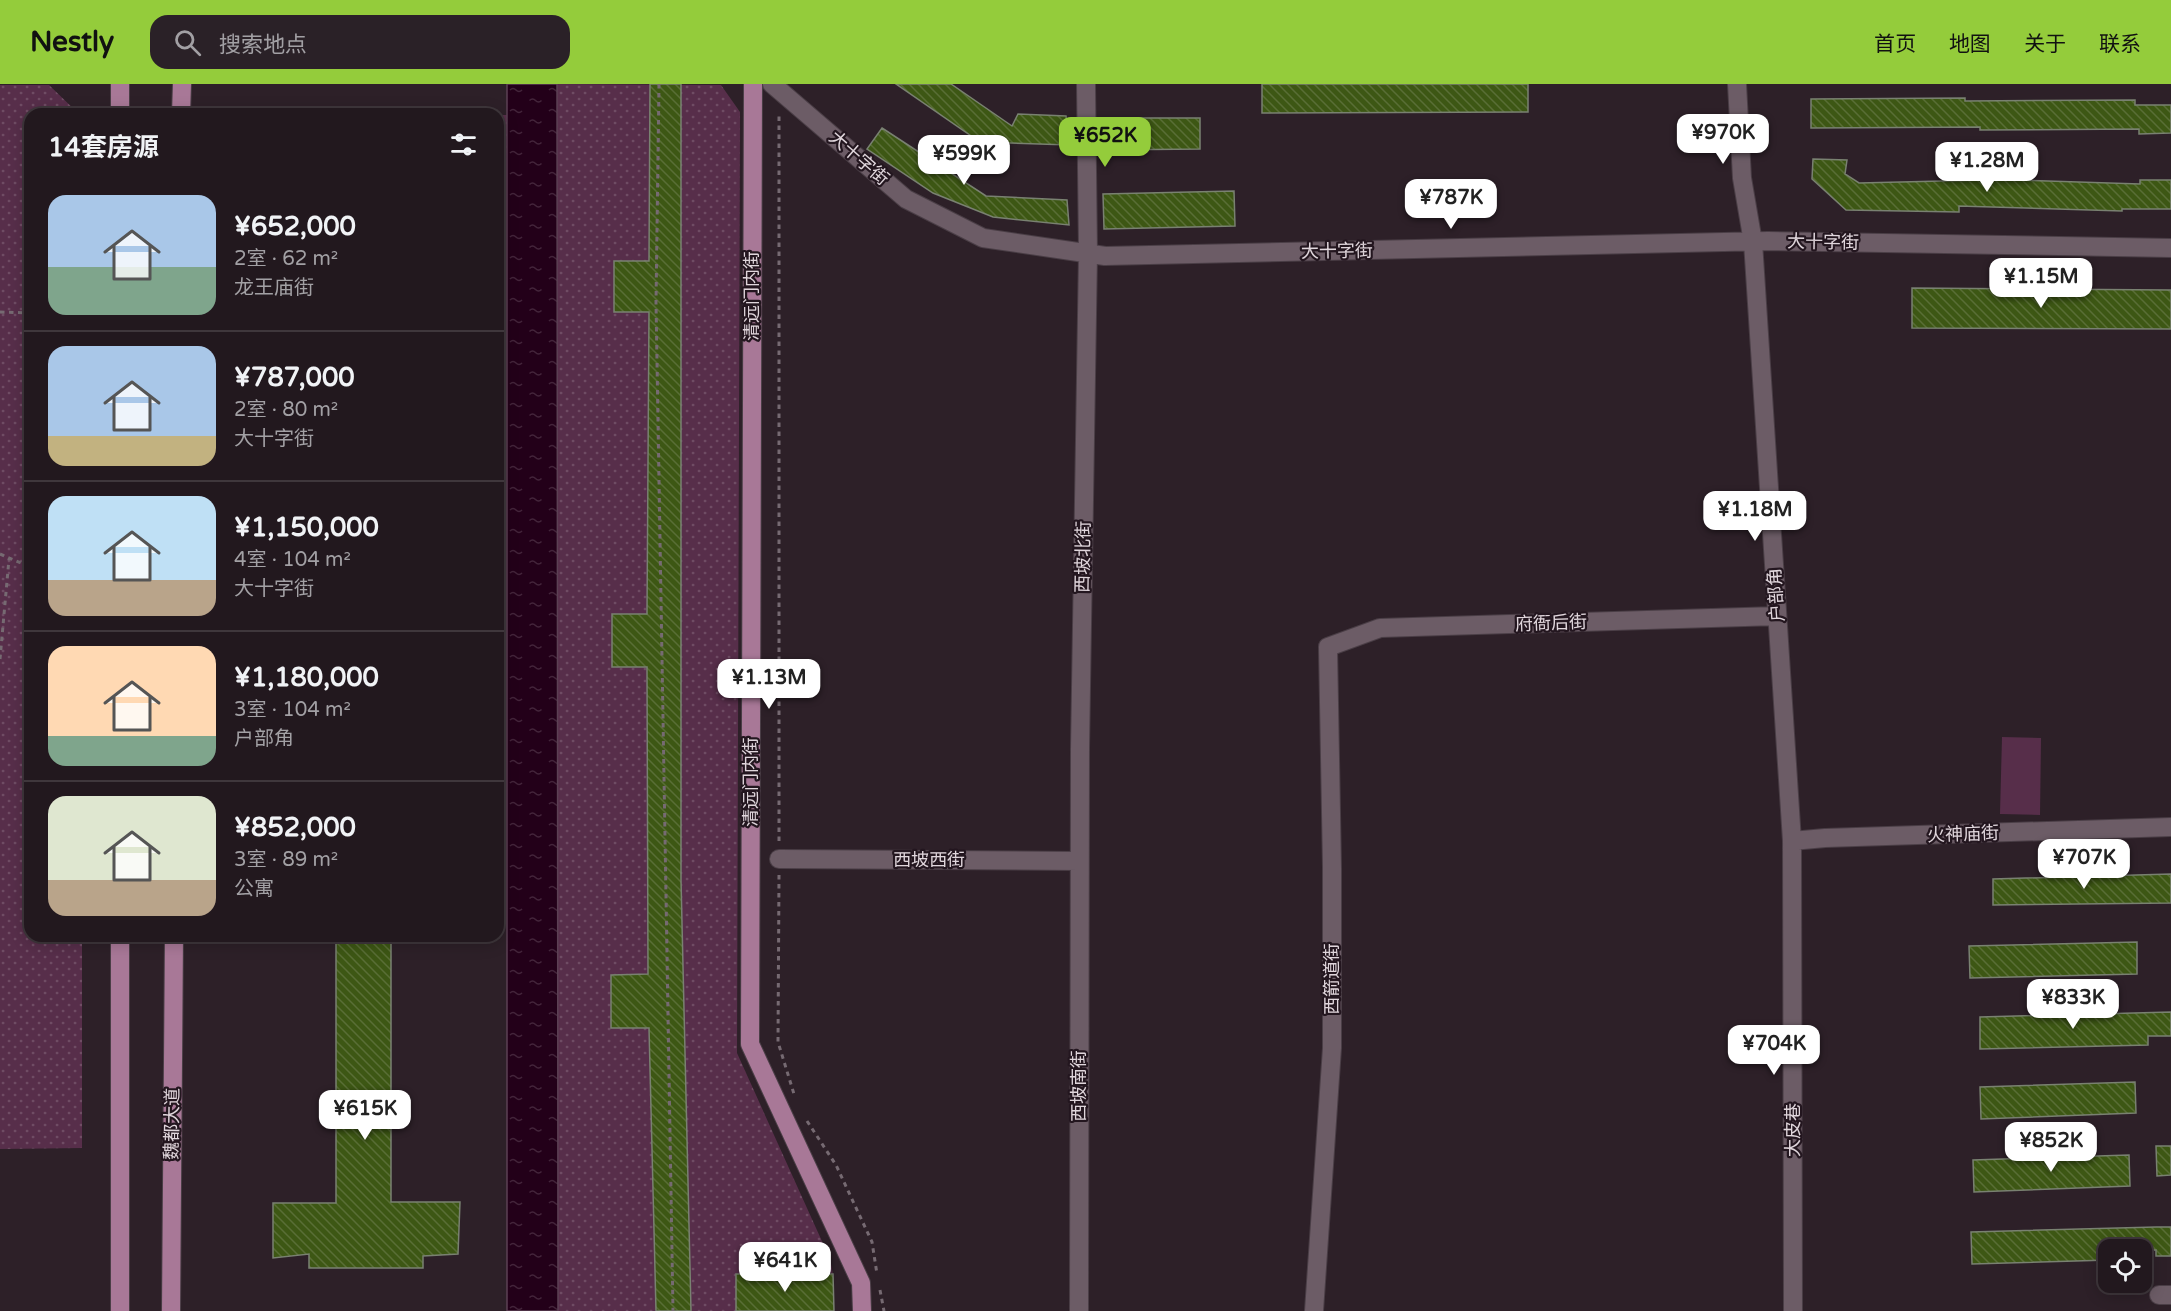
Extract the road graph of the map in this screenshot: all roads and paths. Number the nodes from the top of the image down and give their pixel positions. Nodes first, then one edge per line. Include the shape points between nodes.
1 (120, 84) edge
2 (182, 84) edge
3 (659, 84) edge
4 (753, 84) edge
5 (1086, 84) edge
6 (1737, 84) edge
7 (776, 87) edge
8 (120, 108) edge
9 (181, 108) edge
10 (1753, 242) junction
11 (2171, 248) edge
12 (1088, 253) junction
13 (0, 312) edge
14 (24, 313) edge
15 (0, 554) edge
16 (9, 559) junction
17 (24, 565) edge
18 (1777, 616) junction
19 (1328, 646) joint
20 (0, 659) edge
21 (2171, 828) edge
22 (1792, 841) junction
23 (779, 859) junction
24 (1079, 861) junction
25 (120, 942) edge
26 (174, 942) edge
27 (795, 1097) dead end
28 (804, 1118) dead end
29 (878, 1276) dead end
30 (880, 1288) dead end
31 (120, 1311) edge
32 (171, 1311) edge
33 (673, 1311) edge
34 (862, 1311) edge
35 (884, 1311) edge
36 (1079, 1311) edge
37 (1314, 1311) edge
38 (1793, 1311) edge

1 - 8 main road
2 - 9 main road
3 - 33 path via 656,302
4 - 34 main road, 清远门内街 via 750,1044 861,1282
5 - 12 street, 西坡北街
6 - 10 street, 户部角 via 1742,178
7 - 12 street, 大十字街 via 906,199 983,238
7 - 23 path
10 - 11 street, 大十字街
10 - 12 street, 大十字街 via 1106,256
10 - 18 street, 户部角
12 - 24 street, 西坡北街
13 - 14 path
15 - 16 path
16 - 17 path
16 - 20 path
18 - 19 street, 府衙后街 via 1380,628
18 - 22 street, 户部角
19 - 37 street, 西箭道街 via 1332,1048
21 - 22 street, 火神庙街
22 - 38 street, 大皮巷
23 - 24 street, 西坡西街
23 - 27 path via 778,1042
24 - 36 street, 西坡南街
25 - 31 main road
26 - 32 main road, 魏都大道
28 - 29 path via 836,1166 872,1242
30 - 35 path

